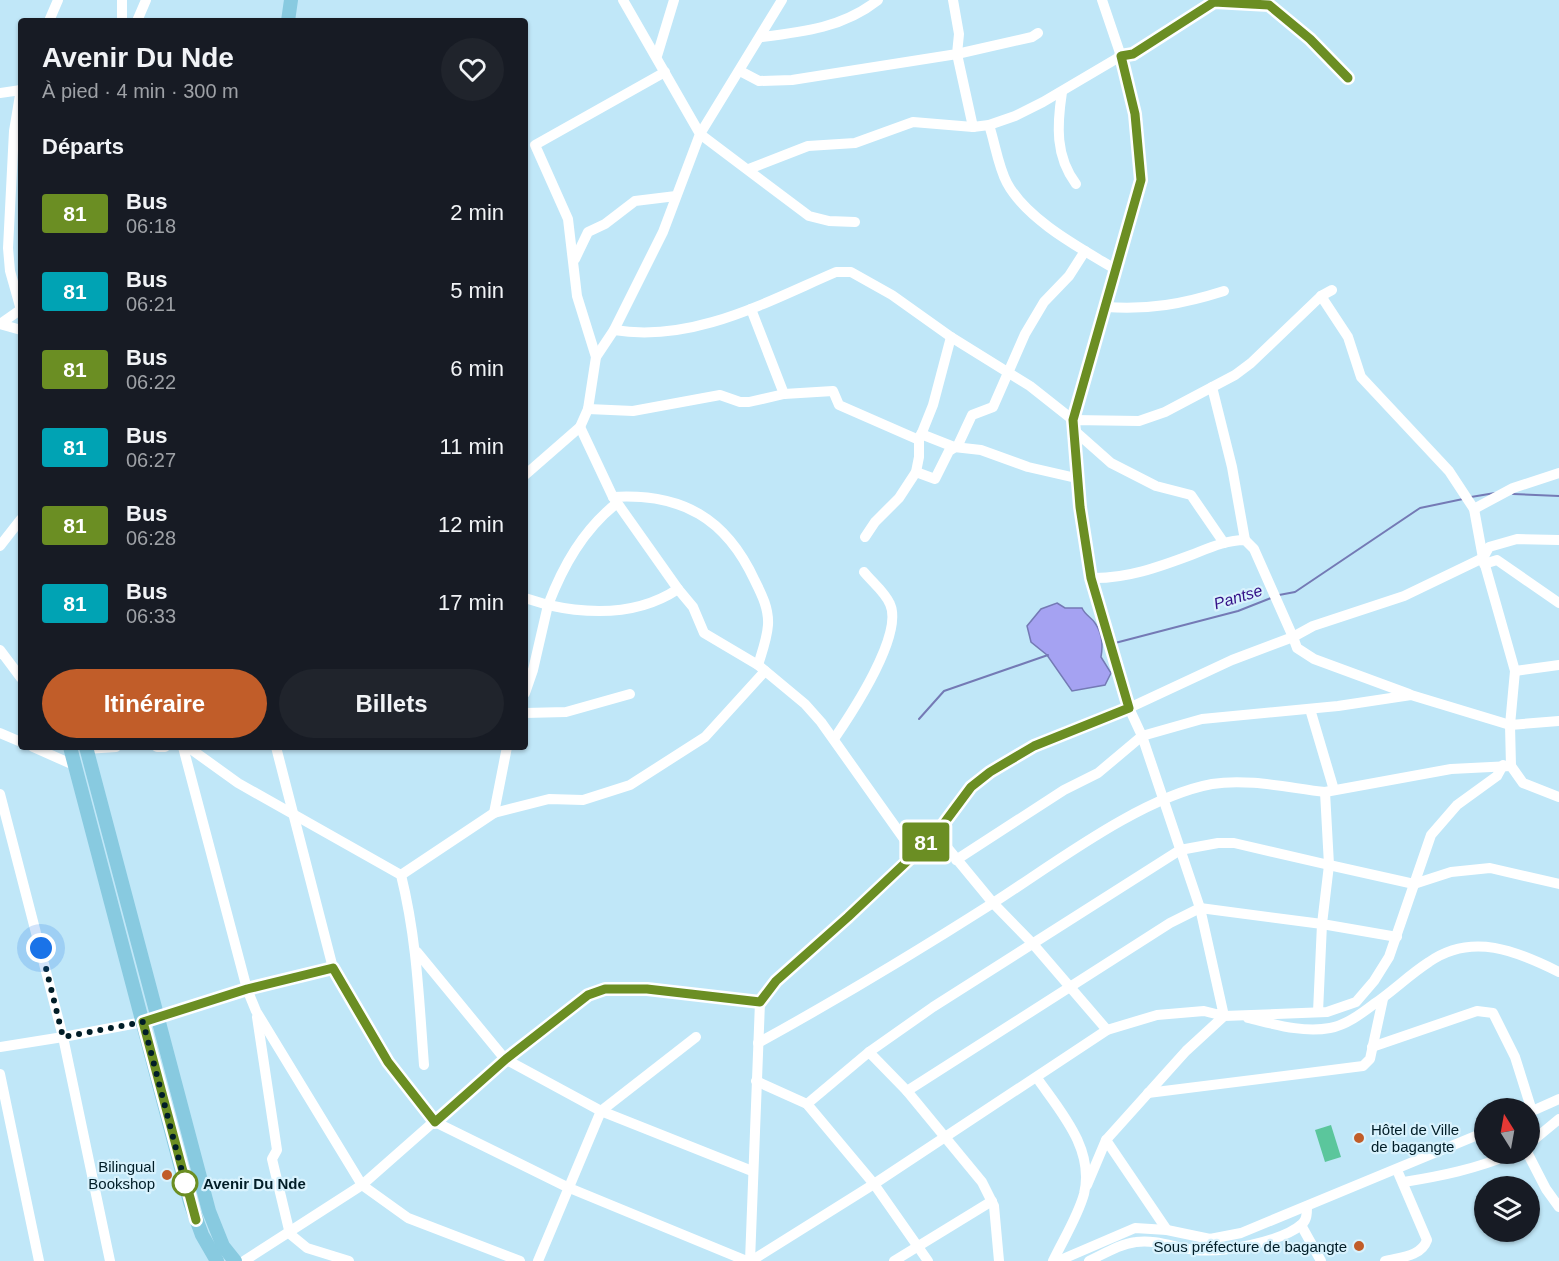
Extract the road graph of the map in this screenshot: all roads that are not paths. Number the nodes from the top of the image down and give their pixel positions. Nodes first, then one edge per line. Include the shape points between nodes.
1 (58, 0) edge
2 (122, 0) edge
3 (146, 0) edge
4 (291, 0) edge
5 (623, 0) edge
6 (674, 0) edge
7 (782, 0) edge
8 (878, 0) edge
9 (953, 0) edge
10 (1102, 0) edge
11 (50, 18) edge
12 (122, 18) edge
13 (138, 18) edge
14 (288, 18) edge
15 (1038, 33) dead end
16 (762, 37) junction
17 (957, 54) junction
18 (657, 56) junction
19 (1121, 56) junction
20 (740, 71) junction
21 (665, 72) junction
22 (1348, 78) dead end
23 (18, 90) edge
24 (1062, 92) junction
25 (0, 93) edge
26 (18, 111) edge
27 (989, 125) junction
28 (973, 127) junction
29 (700, 134) junction
30 (750, 169) junction
31 (1076, 184) dead end
32 (676, 196) junction
33 (0, 219) edge
34 (11, 222) junction
35 (855, 222) dead end
36 (1085, 251) junction
37 (574, 260) junction
38 (1115, 269) junction
39 (1332, 290) dead end
40 (1224, 291) dead end
41 (1321, 296) junction
42 (18, 298) edge
43 (1106, 307) junction
44 (751, 309) junction
45 (18, 313) edge
46 (0, 324) edge
47 (18, 329) edge
48 (614, 330) junction
49 (951, 336) junction
50 (596, 357) junction
51 (1007, 371) junction
52 (1212, 387) junction
53 (784, 394) junction
54 (588, 409) junction
55 (1073, 420) junction
56 (580, 427) junction
57 (1076, 432) junction
58 (920, 437) junction
59 (954, 447) junction
60 (528, 472) edge
61 (916, 472) junction
62 (1559, 473) edge
63 (1076, 478) junction
64 (615, 500) junction
65 (1474, 509) junction
66 (18, 523) edge
67 (865, 537) dead end
68 (1245, 540) junction
69 (1559, 540) edge
70 (1224, 543) junction
71 (0, 546) edge
72 (1483, 561) junction
73 (864, 572) dead end
74 (1091, 578) junction
75 (678, 589) junction
76 (528, 599) edge
77 (1559, 603) edge
78 (548, 605) junction
79 (1293, 637) junction
80 (0, 650) edge
81 (1559, 665) edge
82 (761, 668) junction
83 (1515, 671) junction
84 (18, 674) edge
85 (528, 684) edge
86 (630, 694) dead end
87 (1411, 695) junction
88 (1129, 708) junction
89 (1310, 709) junction
90 (528, 714) edge
91 (1559, 721) edge
92 (1510, 724) junction
93 (0, 733) edge
94 (1142, 736) junction
95 (834, 739) junction
96 (18, 741) edge
97 (40, 750) edge
98 (71, 750) edge
99 (87, 750) edge
100 (184, 750) edge
101 (192, 750) edge
102 (277, 750) edge
103 (506, 750) edge
104 (76, 766) junction
105 (1507, 766) junction
106 (1329, 791) junction
107 (0, 794) edge
108 (1559, 797) edge
109 (1164, 799) junction
110 (494, 813) junction
111 (296, 818) junction
112 (936, 834) junction
113 (1180, 850) junction
114 (914, 853) junction
115 (956, 860) junction
116 (1329, 865) junction
117 (401, 875) junction
118 (1414, 884) junction
119 (1559, 884) edge
120 (993, 903) junction
121 (1200, 908) junction
122 (1322, 924) junction
123 (1397, 937) junction
124 (1033, 944) junction
125 (416, 952) junction
126 (333, 968) junction
127 (1559, 972) edge
128 (1070, 986) junction
129 (247, 989) junction
130 (1383, 999) junction
131 (760, 1002) junction
132 (256, 1011) junction
133 (1318, 1012) junction
134 (1224, 1016) junction
135 (1241, 1016) junction
136 (159, 1017) junction
137 (143, 1022) junction
138 (1107, 1030) junction
139 (63, 1037) junction
140 (696, 1037) dead end
141 (758, 1043) junction
142 (0, 1047) edge
143 (1372, 1047) junction
144 (869, 1052) junction
145 (506, 1059) junction
146 (424, 1065) dead end
147 (0, 1074) edge
148 (1037, 1078) junction
149 (756, 1081) junction
150 (907, 1091) junction
151 (1148, 1093) junction
152 (1527, 1098) edge
153 (2, 1102) edge
154 (1557, 1102) edge
155 (807, 1104) junction
156 (1540, 1109) edge
157 (601, 1111) junction
158 (1559, 1119) edge
159 (435, 1122) junction
160 (1540, 1135) edge
161 (947, 1136) junction
162 (1474, 1137) edge
163 (1106, 1140) junction
164 (1489, 1164) edge
165 (1533, 1164) edge
166 (1397, 1170) junction
167 (752, 1171) junction
168 (1404, 1182) junction
169 (874, 1184) junction
170 (362, 1185) junction
171 (567, 1187) junction
172 (1084, 1193) junction
173 (993, 1201) junction
174 (1307, 1207) junction
175 (1559, 1207) edge
176 (1270, 1222) junction
177 (1300, 1225) junction
178 (1167, 1230) junction
179 (290, 1234) junction
180 (1277, 1236) junction
181 (919, 1246) junction
182 (1196, 1250) junction
183 (217, 1253) edge
184 (39, 1261) edge
185 (110, 1261) edge
186 (235, 1261) edge
187 (244, 1261) edge
188 (349, 1261) edge
189 (520, 1261) edge
190 (538, 1261) edge
191 (749, 1261) edge
192 (894, 1261) edge
193 (928, 1261) edge
194 (999, 1261) edge
195 (1053, 1261) edge
196 (1059, 1261) edge
197 (1089, 1261) edge
198 (1204, 1261) edge
199 (1320, 1261) edge
200 (1385, 1261) edge

1 - 11 street
2 - 12 street
3 - 13 street
4 - 14 main road
5 - 18 street
6 - 18 street
7 - 16 street
8 - 16 street via 825,28
9 - 17 street via 959,33
10 - 19 street
15 - 17 street
16 - 20 street
17 - 20 street via 792,80 759,81
17 - 28 street
18 - 21 street
19 - 22 street via 1133,54 1214,2 1269,5
19 - 24 street
19 - 38 street via 1135,114 1142,170 1140,190
20 - 29 street
21 - 29 street
21 - 37 street via 535,145 568,219
23 - 25 street
24 - 27 street
24 - 31 street via 1058,137 1062,162
26 - 34 street via 12,156
27 - 28 street
27 - 36 street via 1012,191 1052,229
28 - 30 street via 913,122 855,143 808,146
29 - 30 street
29 - 32 street
30 - 35 street via 809,216
32 - 37 street via 635,201 588,232
32 - 48 street via 663,232
33 - 34 street
34 - 42 street via 9,260
36 - 38 street
36 - 51 street via 1069,276 1044,302
37 - 50 street via 577,296
38 - 43 street
39 - 41 street
40 - 43 street via 1163,307
41 - 52 street via 1251,363
41 - 65 street via 1348,337 1361,377 1449,471
43 - 55 street
44 - 48 street via 663,333
44 - 49 street via 836,272 851,272
44 - 53 street
45 - 46 street
46 - 47 street
48 - 50 street
49 - 51 street
49 - 58 street via 933,405
50 - 54 street
51 - 55 street
51 - 59 street via 993,407 972,415
52 - 55 street via 1139,421
52 - 68 street via 1233,467
53 - 54 street via 749,402 720,395 633,411
53 - 58 street via 833,391 839,405
54 - 56 street
55 - 57 street
56 - 60 street
56 - 64 street
57 - 63 street
57 - 70 street via 1111,464 1156,486 1191,495
58 - 59 street
58 - 61 street
59 - 61 street via 935,478
59 - 63 street via 981,450 1028,467
61 - 67 street
62 - 65 street via 1513,488
63 - 74 street
64 - 75 street
64 - 78 street via 566,561
64 - 82 street via 645,497 678,503 701,514 732,541 766,605 768,623
65 - 72 street
66 - 71 street
68 - 70 street
68 - 79 street via 1254,549
69 - 72 street via 1506,542 1489,547
70 - 74 street via 1128,575
72 - 77 street via 1497,560
72 - 79 street via 1404,596 1313,626
72 - 83 street
73 - 95 street via 890,604 892,615 877,667
74 - 88 street
75 - 78 street via 644,606 605,612
75 - 82 street via 693,608 704,633
76 - 78 street
78 - 85 street
79 - 87 street via 1297,648 1314,659
79 - 88 street via 1232,660
80 - 84 street
81 - 83 street
82 - 95 street via 805,704
82 - 110 street via 705,737 630,785 583,800 549,799
83 - 92 street
86 - 90 street via 566,712
87 - 89 street
87 - 92 street
88 - 94 street
88 - 112 street via 1034,746 990,772 971,787
89 - 94 street via 1202,719
89 - 106 street
91 - 92 street
92 - 105 street
93 - 96 street
94 - 109 street
94 - 115 street via 1098,773 1064,790
95 - 114 street
97 - 104 street
98 - 104 main road
99 - 136 main road
100 - 129 street
101 - 111 street
102 - 111 street
103 - 110 street
104 - 137 main road
105 - 106 street via 1451,769
105 - 108 street via 1523,783
105 - 118 street via 1457,805 1431,835
106 - 109 street via 1227,782
106 - 116 street
107 - 139 street
109 - 113 street
109 - 120 street via 1089,840
110 - 117 street
111 - 117 street
111 - 126 street
112 - 114 street
112 - 115 street
113 - 116 street via 1234,843
113 - 121 street
113 - 124 street
114 - 131 street via 776,981
115 - 120 street
116 - 118 street
116 - 122 street
117 - 125 street
118 - 119 street via 1451,872 1490,868
118 - 123 street
120 - 124 street
120 - 141 street
121 - 122 street
121 - 128 street via 1170,922
121 - 134 street
122 - 123 street
122 - 133 street
123 - 133 street via 1374,981 1356,1002 1344,1009
124 - 128 street
124 - 144 street via 933,1006
125 - 145 street
125 - 146 street
126 - 129 street
126 - 159 street via 388,1062
127 - 130 street via 1522,953 1495,947 1460,948 1429,962
128 - 138 street
128 - 150 street
129 - 132 street
129 - 136 street
130 - 135 street via 1352,1020 1331,1028 1284,1027
130 - 143 street
131 - 141 street
131 - 145 street via 647,989 605,989 588,995
132 - 170 street
132 - 179 street via 277,1150 272,1160
133 - 135 street
134 - 135 street
134 - 138 street via 1204,1011 1157,1015
134 - 151 street
136 - 137 street
136 - 183 main road
137 - 139 street
137 - 183 main road via 196,1220
138 - 148 street
139 - 142 street
139 - 185 street
140 - 157 street
141 - 149 street
143 - 151 street via 1366,1064 1358,1068
143 - 152 street via 1477,1011 1493,1013 1515,1057
144 - 150 street
144 - 155 street
145 - 157 street
145 - 159 street
147 - 153 street
148 - 161 street
148 - 172 street via 1077,1139 1084,1161
149 - 155 street
149 - 167 street
150 - 161 street
151 - 163 street
153 - 184 street
154 - 156 street
155 - 169 street
157 - 167 street
157 - 171 street
158 - 160 street
159 - 170 street
159 - 171 street
161 - 169 street
161 - 173 street
162 - 166 street
163 - 172 street
163 - 178 street
164 - 168 street
165 - 175 street
166 - 168 street
166 - 174 street
167 - 191 street
168 - 200 street via 1426,1240 1415,1254
169 - 181 street
169 - 191 street
170 - 179 street
170 - 189 street via 408,1218
171 - 190 street
171 - 191 street
172 - 195 street
173 - 181 street
173 - 194 street
174 - 176 street
174 - 177 street via 1306,1218
176 - 178 street via 1210,1239
176 - 180 street
177 - 180 street
177 - 199 street
178 - 196 street via 1135,1228
179 - 187 street
179 - 188 street via 307,1248
180 - 182 street via 1237,1247
181 - 192 street
181 - 193 street
182 - 197 street via 1135,1242
182 - 198 street
183 - 186 main road

